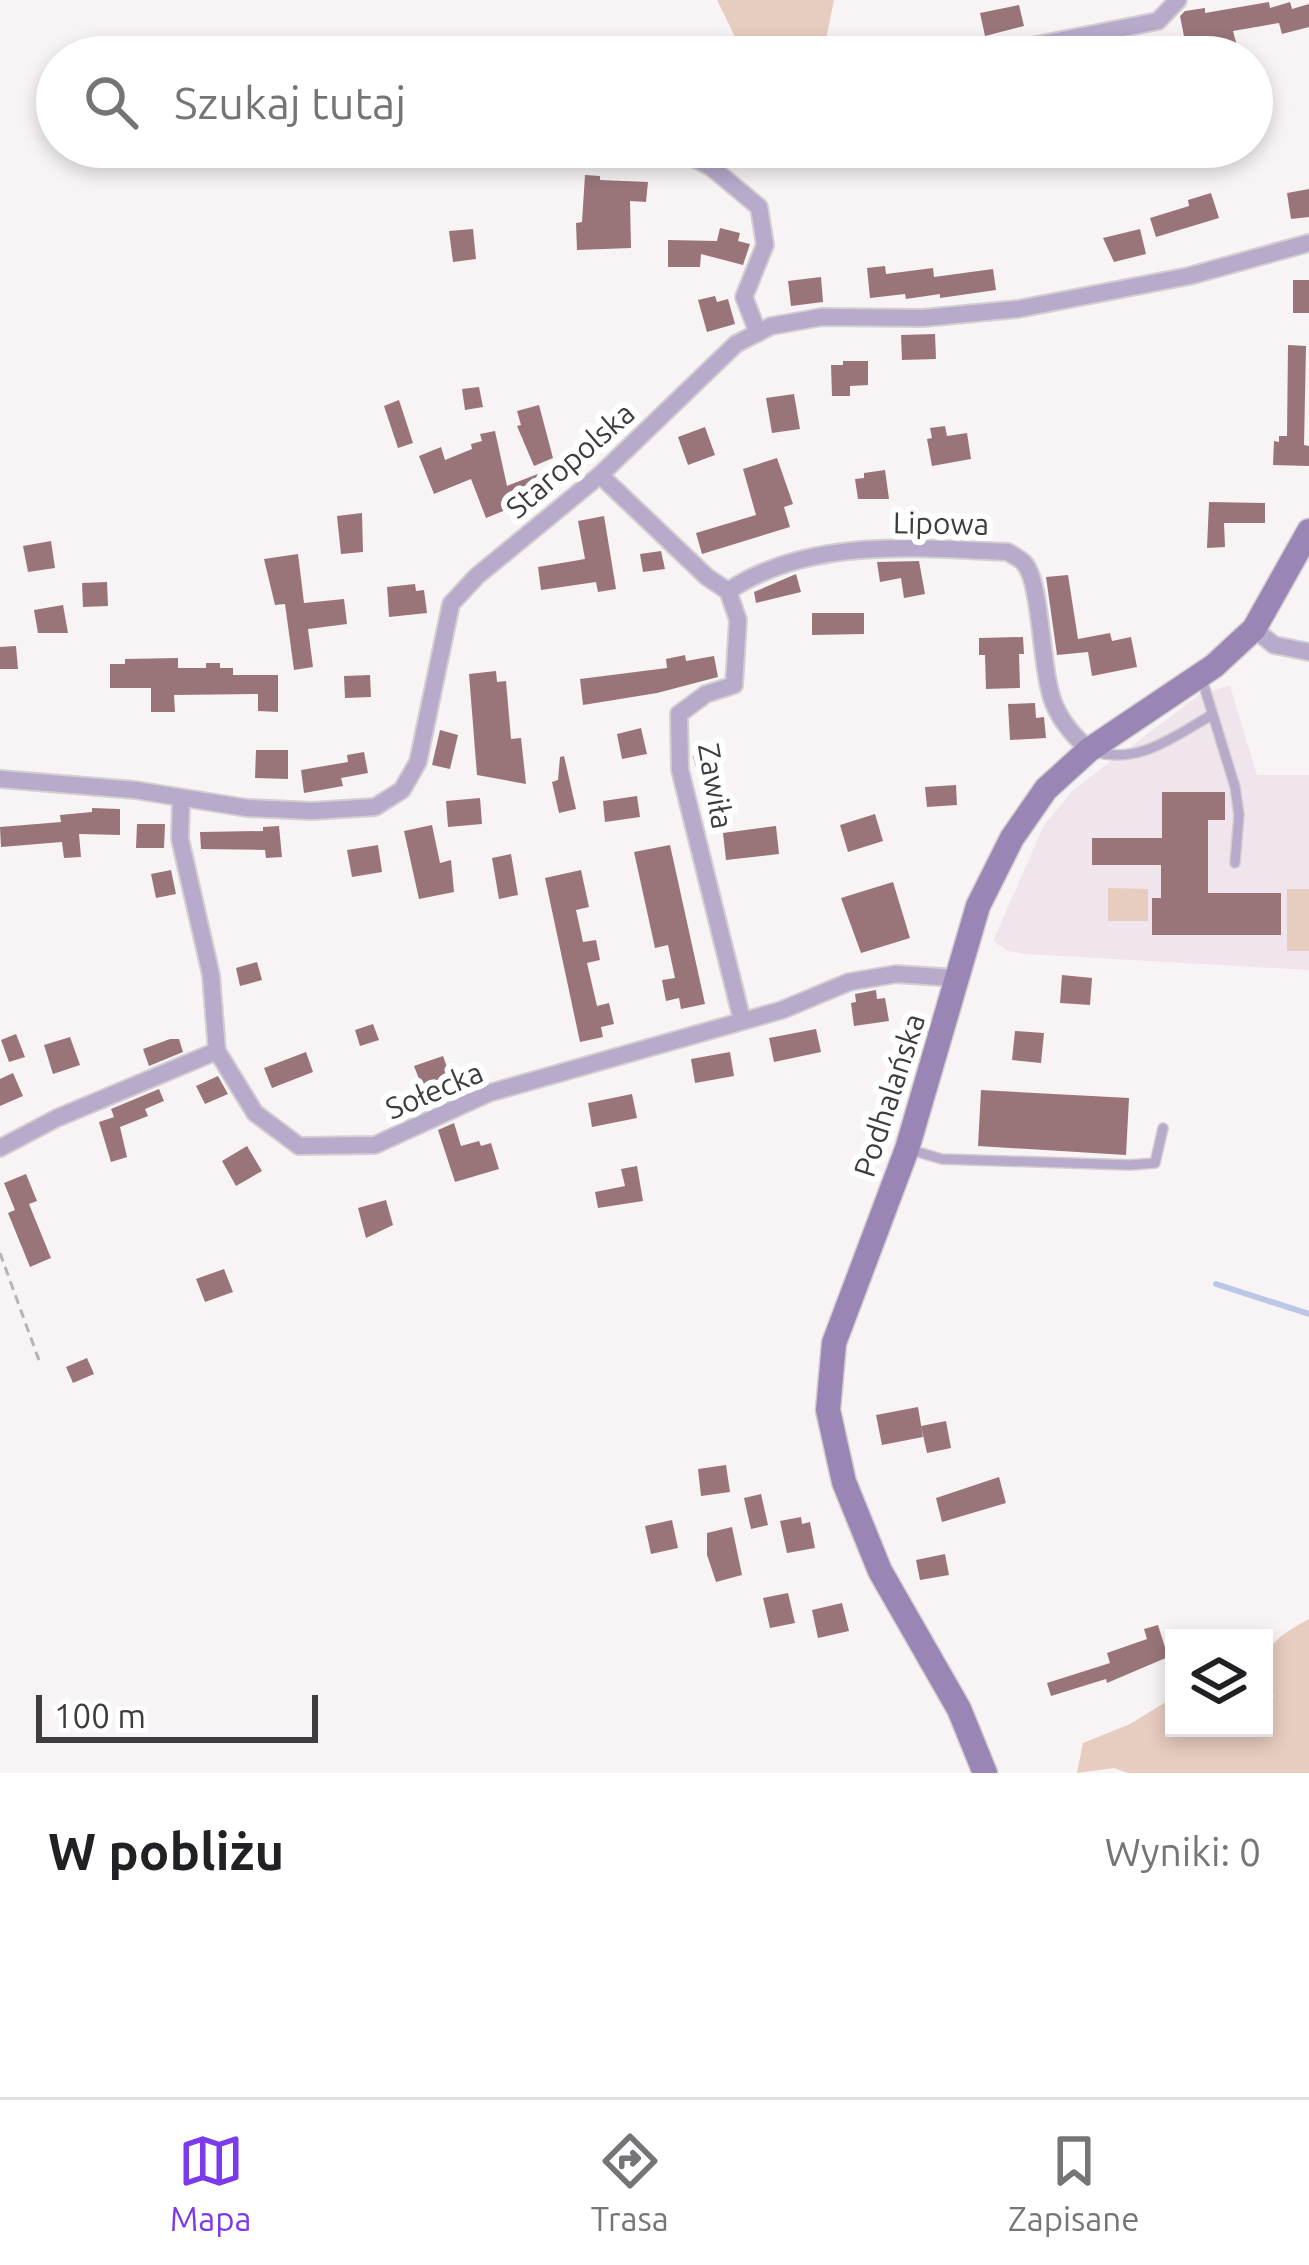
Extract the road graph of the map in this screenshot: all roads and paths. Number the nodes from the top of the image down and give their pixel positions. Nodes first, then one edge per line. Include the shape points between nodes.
1 (1178, 0) edge
2 (1083, 36) edge
3 (712, 168) edge
4 (1309, 243) edge
5 (758, 333) junction
6 (600, 475) junction
7 (1309, 531) edge
8 (728, 591) junction
9 (1254, 629) junction
10 (1309, 652) edge
11 (1201, 675) junction
12 (1210, 716) junction
13 (1088, 750) junction
14 (0, 779) edge
15 (181, 800) junction
16 (1235, 862) dead end
17 (956, 978) junction
18 (742, 1021) junction
19 (217, 1052) junction
20 (1163, 1128) dead end
21 (0, 1148) edge
22 (907, 1149) junction
23 (0, 1253) edge
24 (40, 1363) dead end
25 (985, 1773) edge

1 - 2 street via 1158,21
3 - 5 street via 759,207 765,245 745,297
4 - 5 street, Staropolska via 1018,309 821,317
5 - 6 street, Staropolska via 700,375
6 - 8 street
6 - 15 street, Staropolska via 452,604 418,762 402,790 375,807 312,811
7 - 9 street, Podhalańska
8 - 13 street, Lipowa via 796,560 855,551 1008,552 1032,576 1053,703
8 - 18 street, Zawiła via 738,620 734,685 679,714 680,770
9 - 10 street via 1274,645
9 - 11 street, Podhalańska
11 - 12 lane
11 - 13 street, Podhalańska
12 - 13 lane via 1139,754
12 - 16 lane via 1235,787
13 - 17 street, Podhalańska via 1046,789 1012,838 978,906
14 - 15 street, Staropolska
15 - 19 street, Sołecka via 180,839 211,975
17 - 18 street, Sołecka via 896,974 849,982
17 - 22 street, Podhalańska
18 - 19 street, Sołecka via 489,1093 375,1145 299,1146 255,1113
19 - 21 street
20 - 22 lane via 1155,1162 1130,1166 942,1159
22 - 25 street, Podhalańska via 834,1343 828,1410 844,1482 880,1571
23 - 24 path

